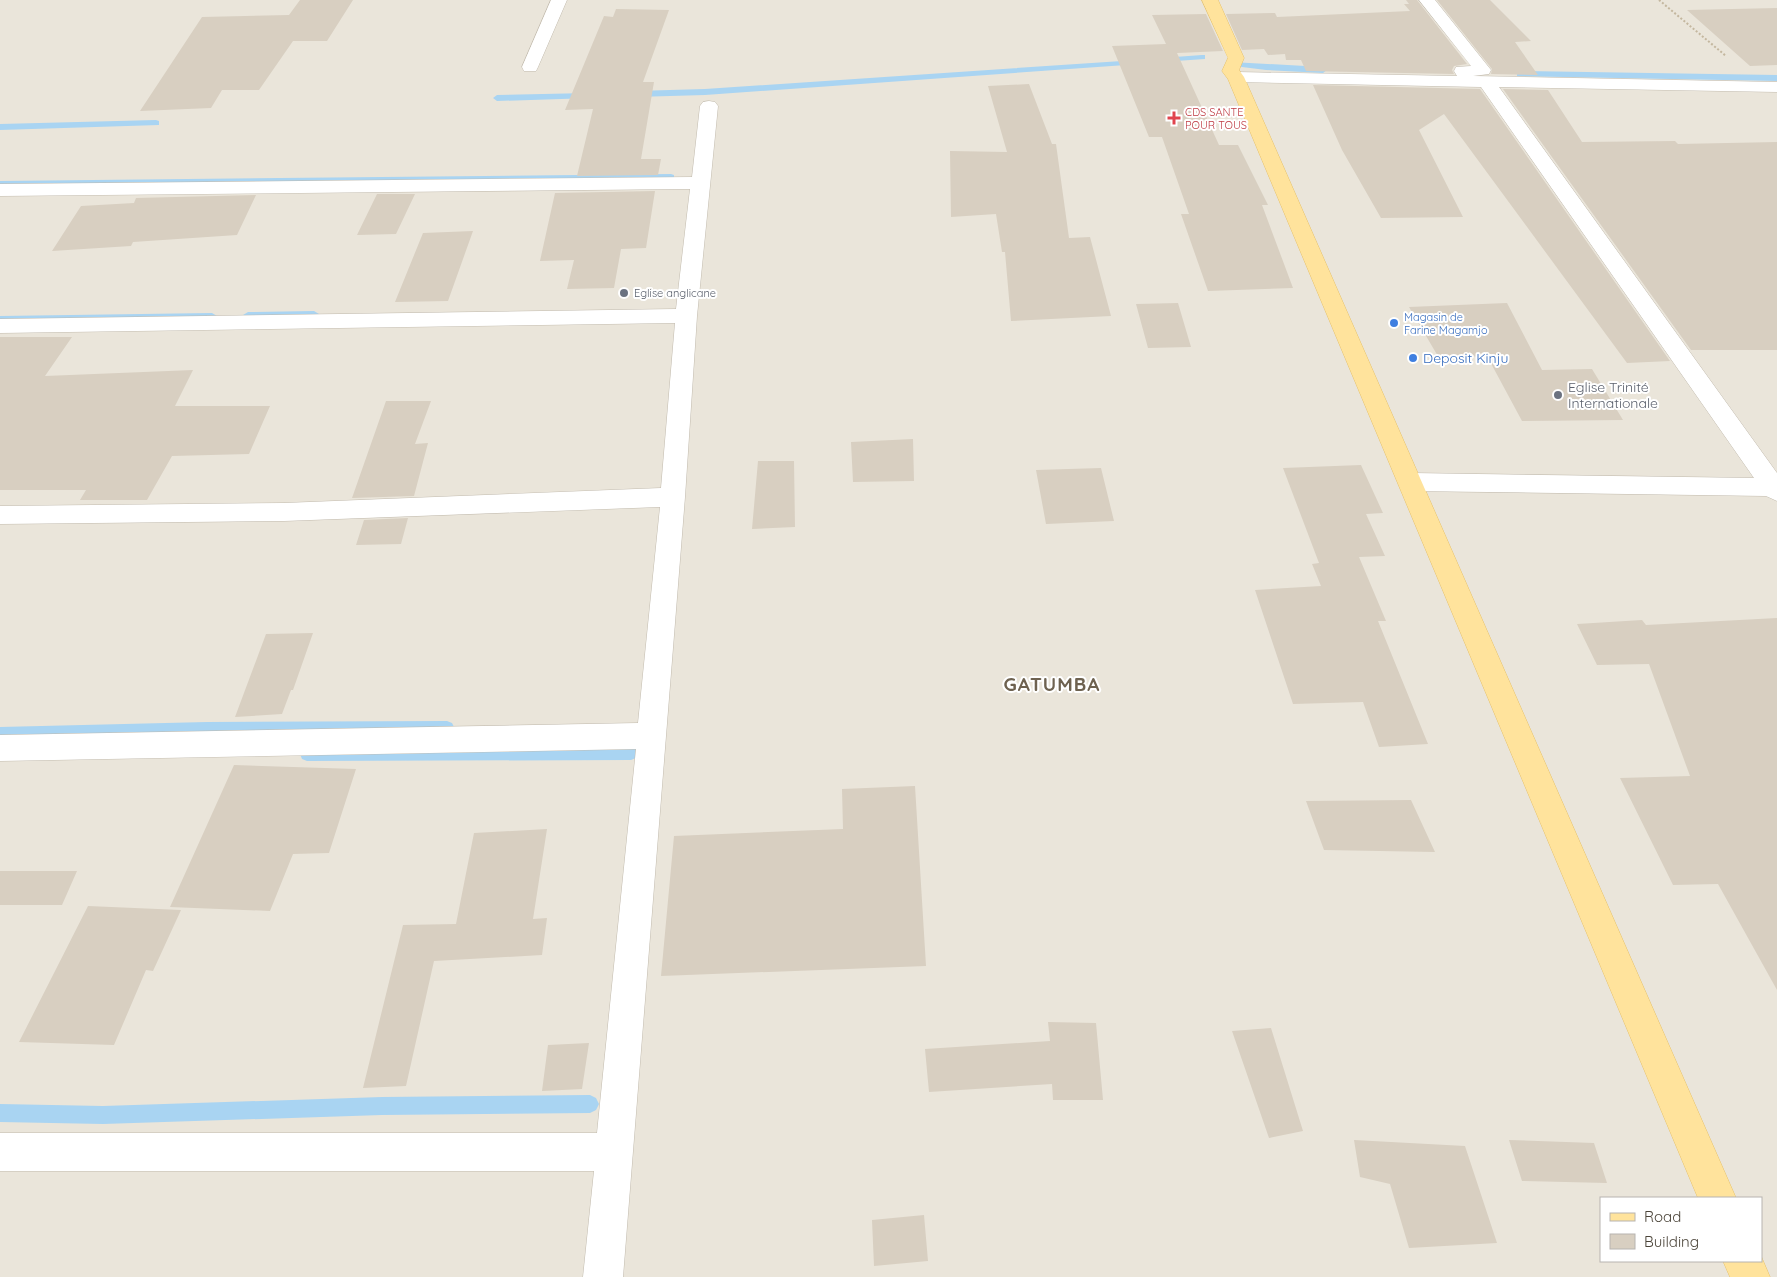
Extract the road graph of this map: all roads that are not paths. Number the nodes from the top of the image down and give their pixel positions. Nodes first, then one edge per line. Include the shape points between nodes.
1 (559, 0) edge
2 (1210, 0) edge
3 (1427, 0) edge
4 (530, 67) dead end
5 (1236, 77) junction
6 (1472, 78) junction
7 (1773, 90) edge
8 (709, 106) dead end
9 (701, 183) junction
10 (0, 190) edge
11 (686, 316) junction
12 (0, 326) edge
13 (1411, 482) junction
14 (1776, 489) edge
15 (673, 496) junction
16 (0, 515) edge
17 (651, 736) junction
18 (0, 748) edge
19 (0, 1152) edge
20 (613, 1152) junction
21 (1717, 1197) edge
22 (1743, 1262) edge
23 (602, 1277) edge
24 (1750, 1277) edge

1 - 4 street
2 - 5 main road via 1236,58 1230,71
3 - 6 street via 1483,70
5 - 6 street
5 - 13 main road
6 - 7 street
6 - 14 street
8 - 9 street
9 - 10 street
9 - 11 street
11 - 12 street
11 - 15 street
13 - 14 street
13 - 21 main road
15 - 16 street via 284,512
15 - 17 street
17 - 18 street
17 - 20 street
19 - 20 street
20 - 23 street
22 - 24 main road

